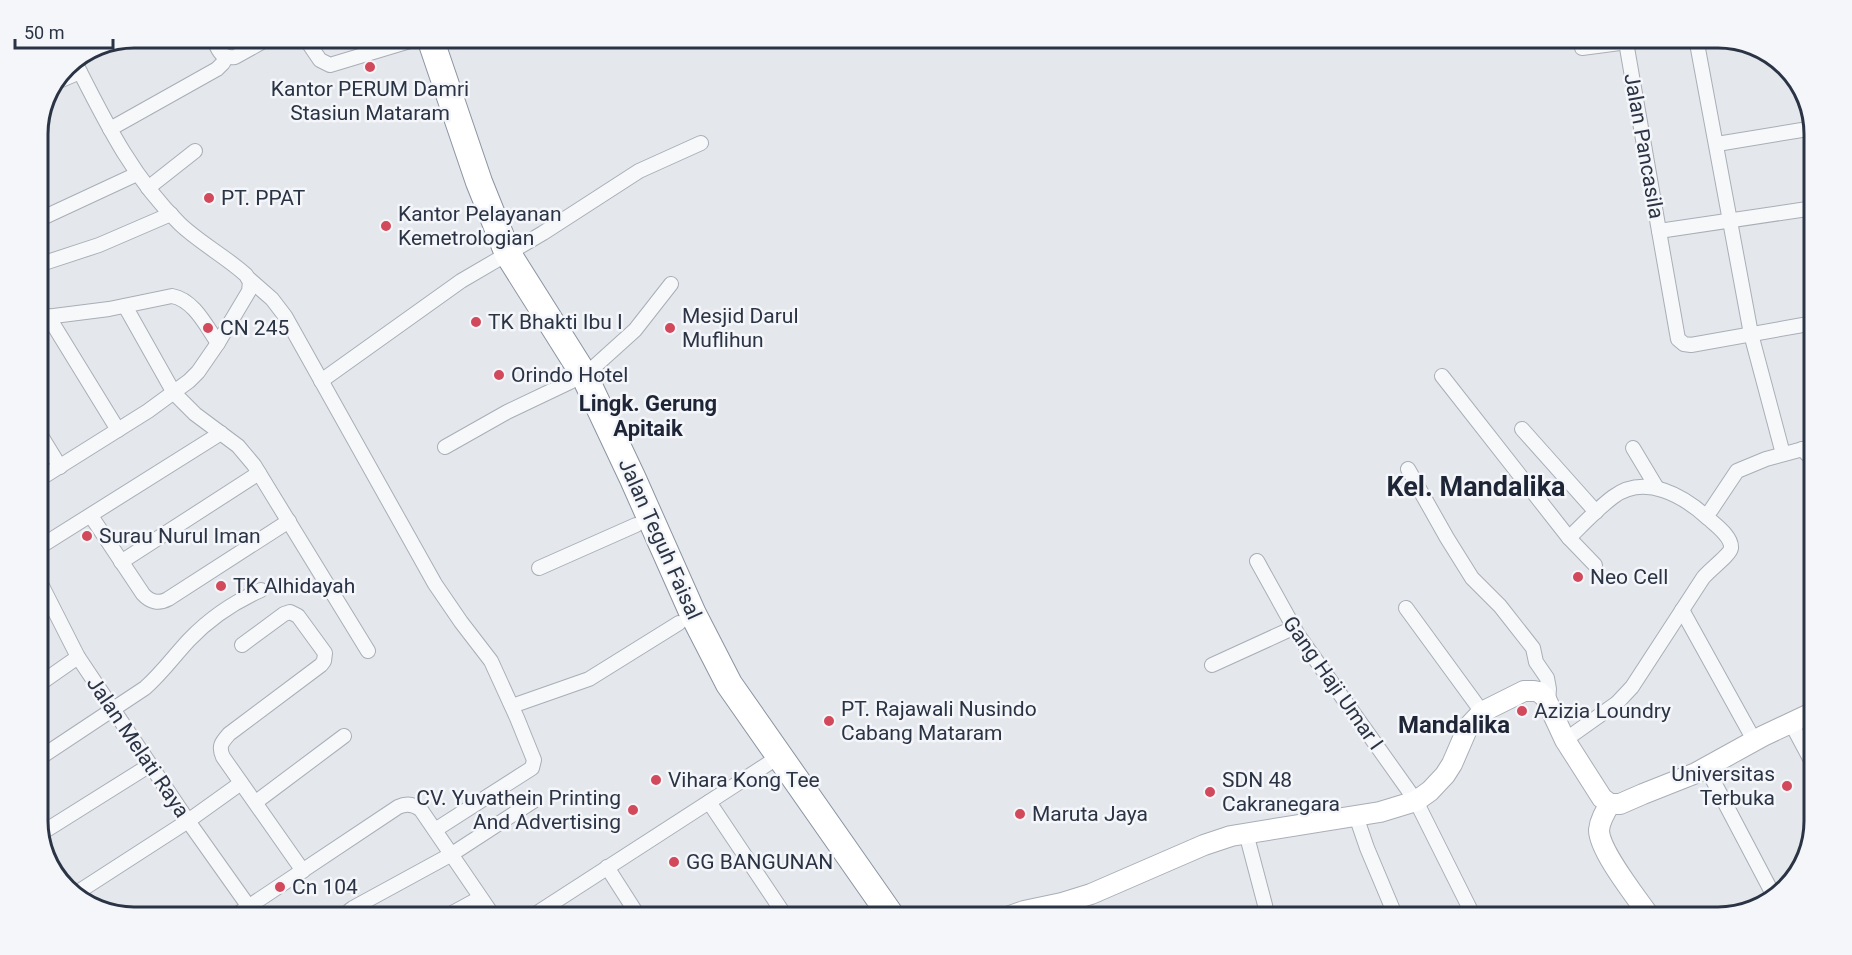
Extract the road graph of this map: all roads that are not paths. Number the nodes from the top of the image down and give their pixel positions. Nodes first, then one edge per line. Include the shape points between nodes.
1 (218, 48) edge
2 (251, 48) edge
3 (312, 48) edge
4 (385, 48) edge
5 (421, 48) edge
6 (1627, 48) edge
7 (1698, 48) edge
8 (228, 57) junction
9 (78, 69) edge
10 (110, 129) junction
11 (1804, 130) edge
12 (701, 143) dead end
13 (1717, 144) junction
14 (195, 152) dead end
15 (137, 174) junction
16 (148, 188) junction
17 (1804, 209) edge
18 (171, 214) junction
19 (48, 215) edge
20 (1730, 220) junction
21 (1659, 231) junction
22 (502, 257) junction
23 (48, 262) edge
24 (248, 278) junction
25 (671, 284) dead end
26 (124, 306) junction
27 (48, 316) edge
28 (1804, 324) edge
29 (48, 325) edge
30 (1750, 334) junction
31 (218, 344) junction
32 (1442, 376) dead end
33 (576, 377) junction
34 (321, 381) junction
35 (174, 393) junction
36 (1522, 429) dead end
37 (118, 430) junction
38 (221, 433) junction
39 (48, 447) edge
40 (445, 447) dead end
41 (1633, 448) dead end
42 (1804, 449) edge
43 (1783, 454) junction
44 (60, 467) junction
45 (1408, 469) dead end
46 (259, 473) junction
47 (48, 474) edge
48 (1657, 488) junction
49 (1711, 510) dead end
50 (1596, 512) junction
51 (91, 516) junction
52 (289, 521) junction
53 (636, 525) junction
54 (1569, 538) junction
55 (48, 542) edge
56 (1257, 561) dead end
57 (122, 562) junction
58 (1595, 565) dead end
59 (539, 568) dead end
60 (261, 590) dead end
61 (48, 596) edge
62 (1406, 608) dead end
63 (1682, 610) junction
64 (679, 623) junction
65 (1293, 628) junction
66 (242, 645) dead end
67 (368, 651) dead end
68 (78, 657) junction
69 (1212, 664) dead end
70 (48, 678) edge
71 (1548, 702) junction
72 (512, 706) junction
73 (113, 711) junction
74 (1482, 712) junction
75 (1804, 717) edge
76 (1791, 723) junction
77 (344, 736) dead end
78 (1565, 740) junction
79 (1754, 740) junction
80 (1804, 746) edge
81 (48, 748) edge
82 (773, 761) junction
83 (150, 765) junction
84 (1706, 767) junction
85 (241, 783) junction
86 (535, 800) dead end
87 (1416, 801) junction
88 (255, 802) junction
89 (709, 802) junction
90 (1610, 804) junction
91 (1356, 816) junction
92 (188, 821) junction
93 (48, 829) edge
94 (435, 830) junction
95 (1246, 832) junction
96 (452, 854) junction
97 (607, 867) junction
98 (303, 871) junction
99 (848, 871) junction
100 (1771, 889) edge
101 (82, 890) edge
102 (480, 898) junction
103 (249, 907) joint
104 (355, 907) edge
105 (464, 907) edge
106 (486, 907) edge
107 (547, 907) edge
108 (632, 907) edge
109 (779, 907) edge
110 (865, 907) edge
111 (882, 907) edge
112 (1041, 907) edge
113 (1265, 907) edge
114 (1391, 907) edge
115 (1469, 907) edge
116 (1643, 907) edge

1 - 8 street
2 - 8 street
3 - 4 street via 320,60 330,65
5 - 22 highway, Jalan Teguh Faisal via 473,212
6 - 21 street, Jalan Pancasila
7 - 13 street
8 - 10 street via 217,69
9 - 10 street
10 - 15 street
11 - 13 street
12 - 22 street via 639,171
13 - 20 street
14 - 16 street
15 - 16 street
15 - 19 street
16 - 18 street
17 - 20 street, Jalan Pancasila
18 - 23 street via 92,248
18 - 24 street
20 - 21 street, Jalan Pancasila
20 - 30 street
21 - 30 street via 1680,341 1691,345
22 - 33 highway, Jalan Teguh Faisal via 529,321
22 - 34 street via 461,281
24 - 31 street via 248,293
24 - 34 street via 279,307
25 - 33 street via 635,330 594,367
26 - 27 street
26 - 31 street via 167,296 180,298 191,306
26 - 35 street
28 - 30 street
29 - 37 street
30 - 43 street
31 - 35 street via 198,372
32 - 54 street
33 - 40 street
33 - 53 highway, Jalan Teguh Faisal via 582,405
33 - 82 highway, Jalan Teguh Faisal via 620,451 708,644
34 - 72 street via 435,584 491,661
35 - 37 street
35 - 38 street
36 - 50 street
37 - 44 street
38 - 46 street via 238,446
38 - 51 street
39 - 44 street
41 - 48 street
42 - 43 street
43 - 49 street via 1737,471
44 - 47 street
45 - 71 street via 1472,578 1533,648 1547,678
46 - 52 street
46 - 57 street
48 - 50 street via 1621,492
48 - 63 street via 1700,511 1730,540 1731,551 1708,571
50 - 54 street
51 - 55 street
51 - 57 street
52 - 57 street via 164,601 147,598
52 - 67 street
53 - 59 street
53 - 64 highway, Jalan Teguh Faisal
54 - 58 street
56 - 65 street, Gang Haji Umar I
60 - 73 street via 209,621 157,678
61 - 68 street, Jalan Melati Raya
62 - 74 street
63 - 78 street via 1625,695
63 - 79 street
64 - 72 street via 589,679
64 - 82 highway, Jalan Teguh Faisal via 704,672
65 - 69 street
65 - 87 street, Gang Haji Umar I
66 - 85 street via 290,612 298,616 324,649 325,659 221,742 222,755
68 - 70 street
68 - 73 street, Jalan Melati Raya
71 - 74 main road via 1539,692 1529,690
71 - 78 main road
72 - 94 street via 531,751 533,766
73 - 81 street
73 - 83 street, Jalan Melati Raya
74 - 87 main road via 1468,727 1445,775
75 - 76 main road
76 - 79 main road
76 - 80 street
77 - 88 street
78 - 90 main road via 1602,798
79 - 84 main road
82 - 89 street
82 - 99 highway, Jalan Teguh Faisal
83 - 92 street, Jalan Melati Raya
83 - 93 street
84 - 90 main road via 1620,804
84 - 100 street
85 - 88 street
85 - 92 street
86 - 96 street
87 - 91 main road
87 - 115 street, Gang Haji Umar I
88 - 98 street
89 - 97 street
89 - 109 street
90 - 116 main road via 1599,828 1602,846
91 - 95 main road
91 - 114 street
92 - 101 street
92 - 103 street, Jalan Melati Raya
94 - 96 street
94 - 98 street via 419,808 403,805
95 - 112 main road via 1204,845 1076,899
95 - 113 street
96 - 102 street
96 - 104 street
97 - 107 street
97 - 108 street
98 - 103 street
99 - 110 highway, Jalan Teguh Faisal
99 - 111 highway, Jalan Teguh Faisal
102 - 105 street
102 - 106 street

